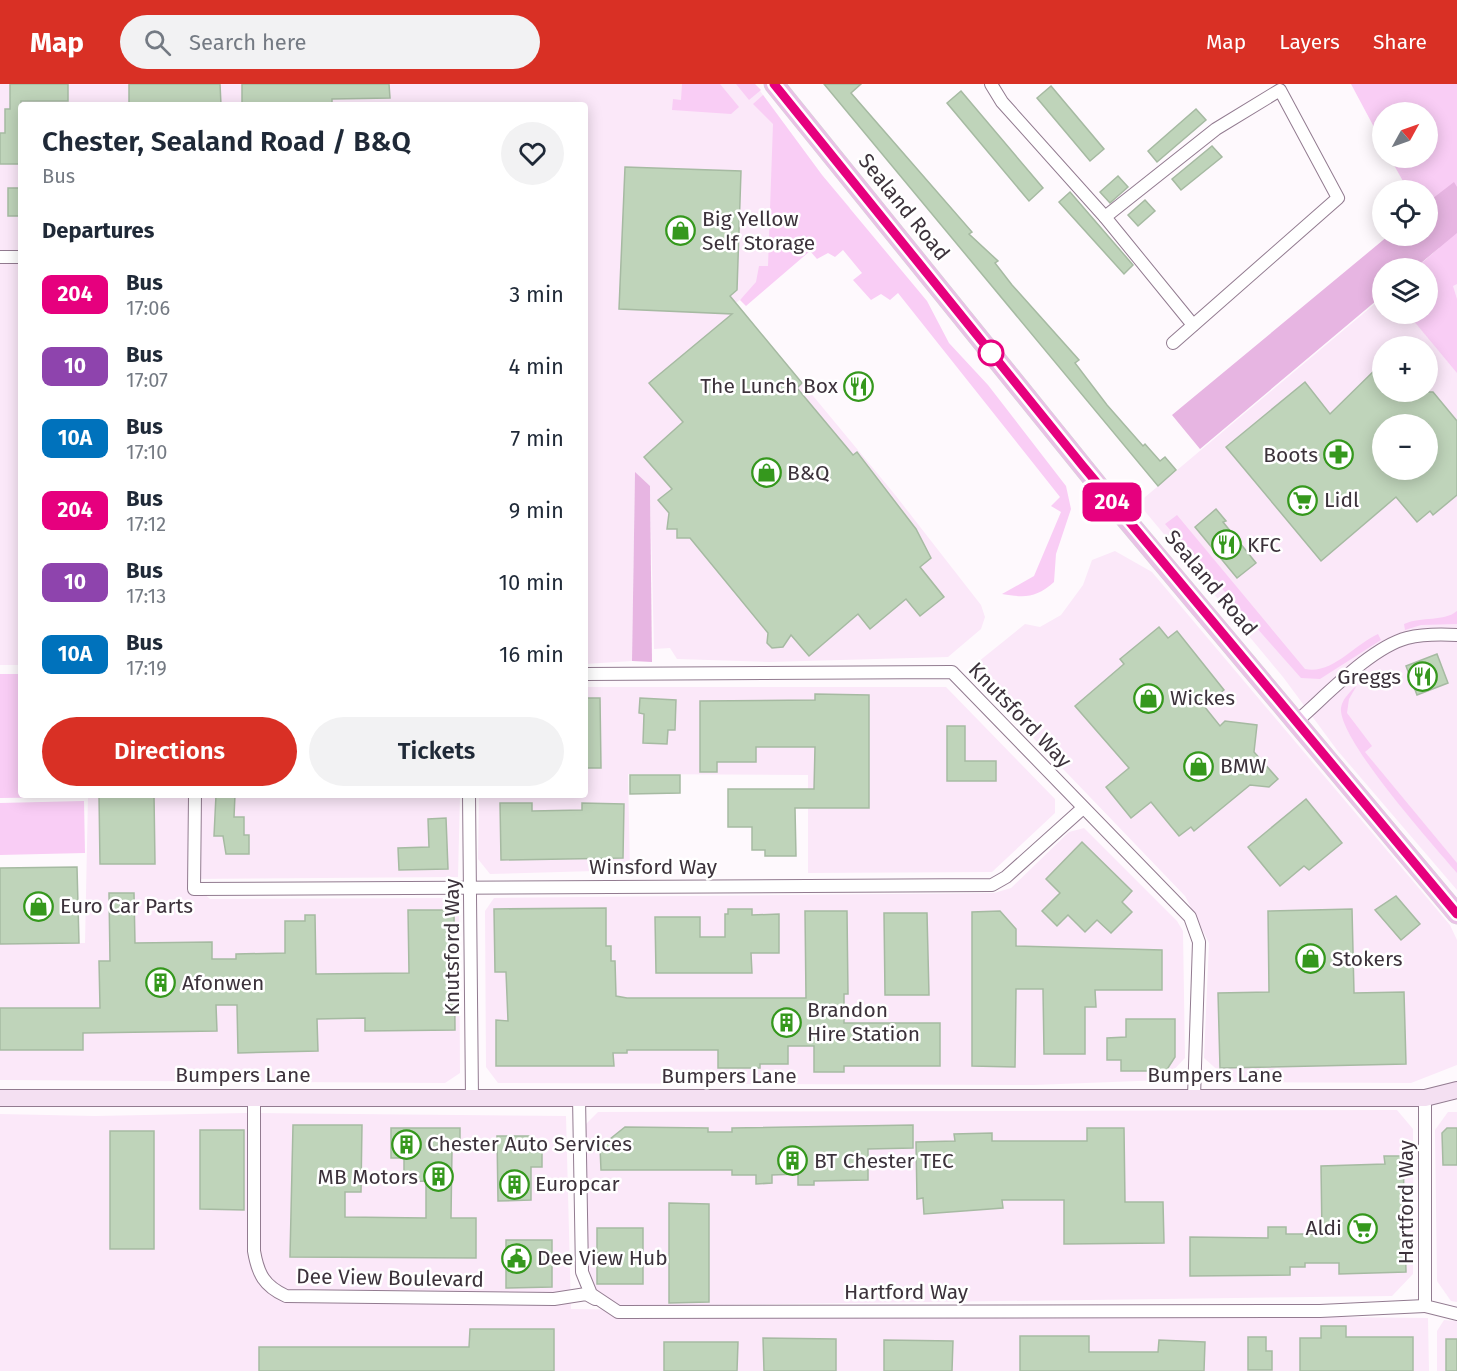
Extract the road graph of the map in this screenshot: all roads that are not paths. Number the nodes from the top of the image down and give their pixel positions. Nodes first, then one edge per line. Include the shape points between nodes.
1 (774, 84) edge
2 (991, 84) edge
3 (1105, 218) junction
4 (0, 257) edge
5 (18, 257) edge
6 (1193, 325) junction
7 (1173, 343) dead end
8 (1457, 635) edge
9 (588, 674) edge
10 (1297, 721) junction
11 (195, 798) edge
12 (469, 798) edge
13 (1083, 808) junction
14 (472, 887) junction
15 (1457, 914) edge
16 (1445, 1095) edge
17 (579, 1097) junction
18 (1194, 1097) junction
19 (0, 1098) edge
20 (254, 1098) junction
21 (472, 1098) junction
22 (597, 1300) junction
23 (1425, 1306) junction
24 (1457, 1314) edge

1 - 10 main road, Sealand Road via 1048,423
2 - 3 street via 1002,102
3 - 6 street
3 - 6 street via 1216,129 1280,90 1338,198
4 - 5 street
6 - 7 street
8 - 10 street via 1405,639 1374,655
9 - 13 street, Knutsford Way via 952,672
10 - 15 main road, Sealand Road
11 - 14 street, Winsford Way via 194,889
12 - 14 street, Knutsford Way
13 - 14 street, Winsford Way via 992,885
13 - 18 street, Knutsford Way via 1190,917 1199,942
14 - 21 street, Knutsford Way
16 - 18 street, Bumpers Lane
16 - 23 street, Hartford Way
17 - 18 street, Bumpers Lane
17 - 21 street, Bumpers Lane
17 - 22 street via 582,1272 586,1287
19 - 20 street, Bumpers Lane
20 - 21 street, Bumpers Lane
20 - 22 street, Dee View Boulevard via 254,1251 258,1273 270,1289 286,1296 554,1299 586,1294
22 - 23 street, Hartford Way via 618,1312 657,1313 1320,1311
23 - 24 street, Hartford Way

